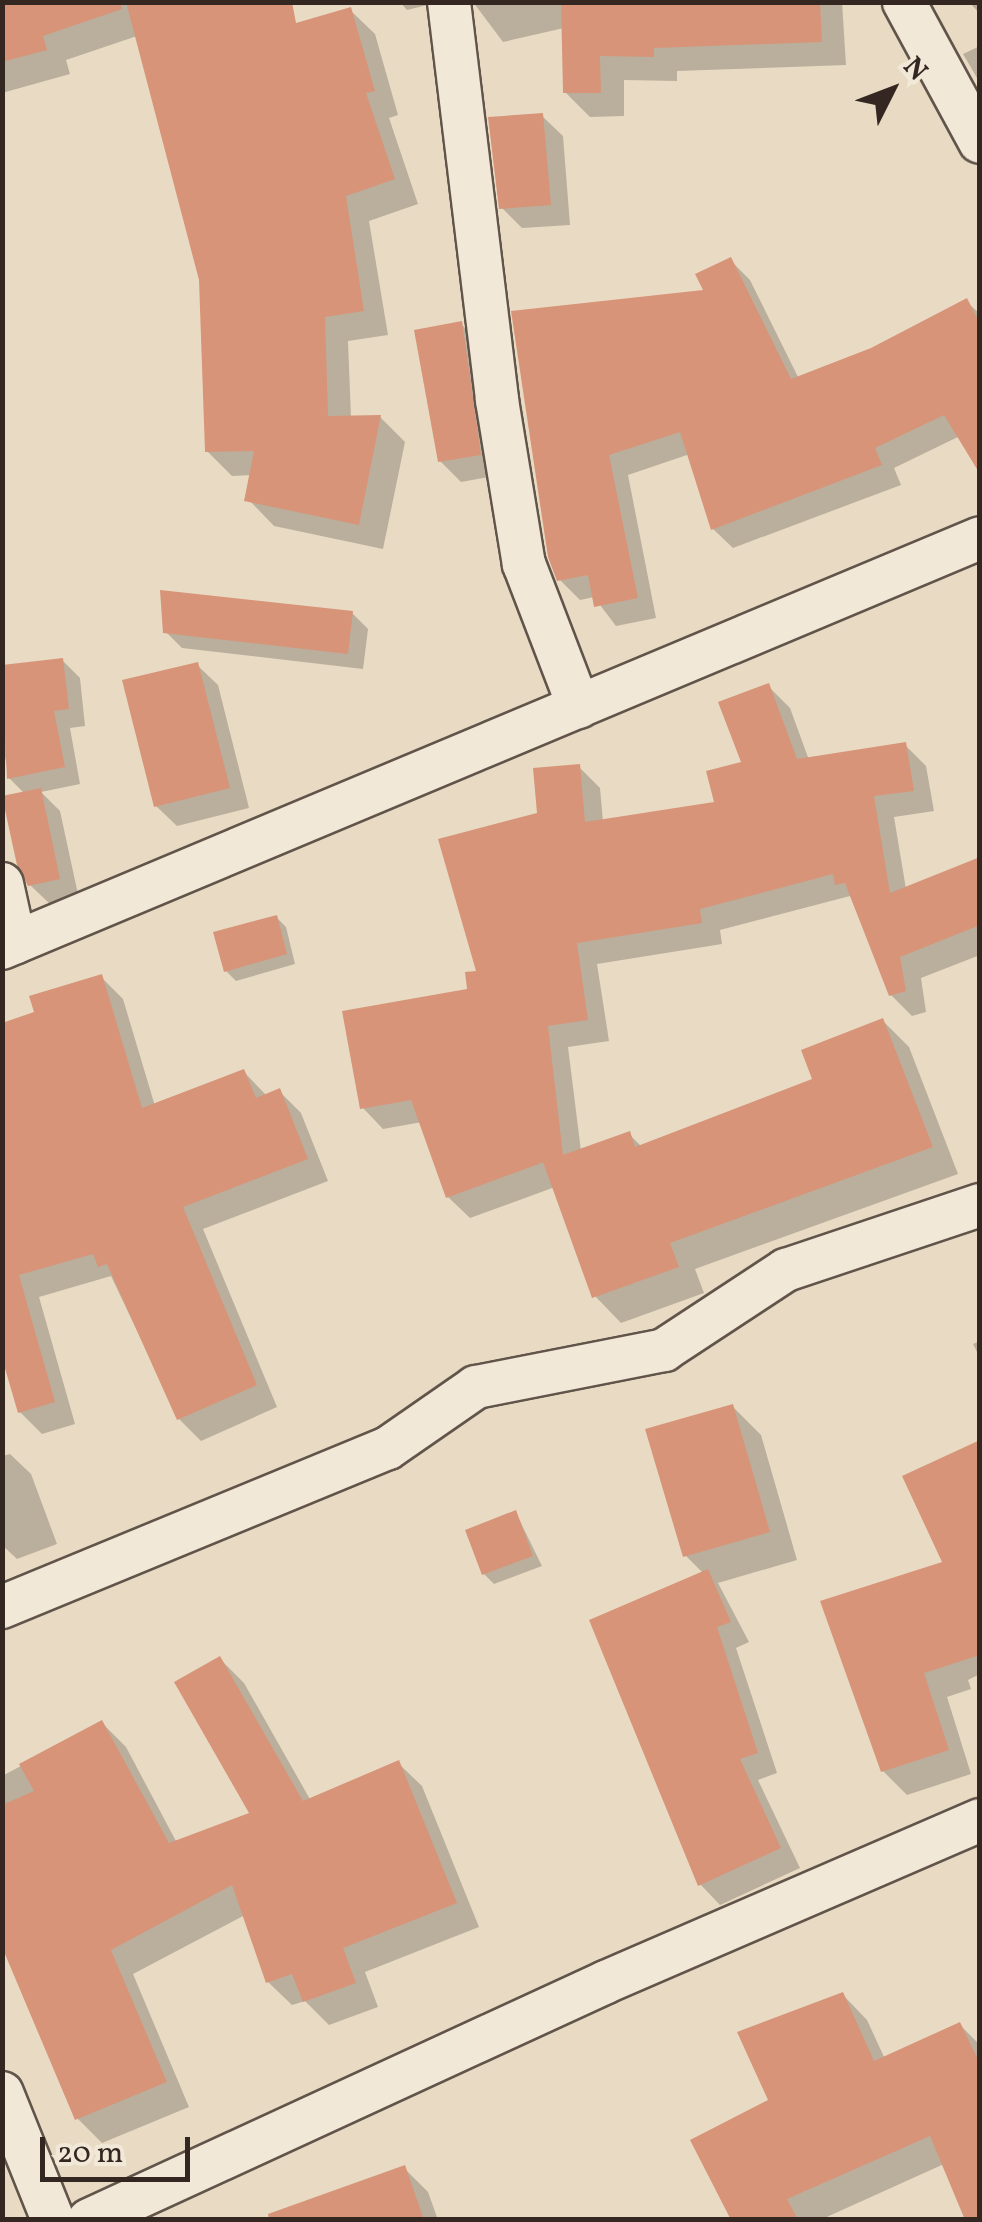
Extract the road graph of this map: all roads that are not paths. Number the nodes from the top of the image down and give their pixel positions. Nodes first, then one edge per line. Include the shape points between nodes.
1 (449, 2) edge
2 (904, 2) edge
3 (980, 142) edge
4 (980, 538) edge
5 (580, 706) junction
6 (2, 884) edge
7 (8, 945) edge
8 (980, 1204) edge
9 (2, 1607) edge
10 (980, 1820) edge
11 (2, 2093) edge
12 (53, 2220) edge
13 (89, 2220) edge

1 - 5 street via 496,400 524,564
2 - 3 street
4 - 5 street
5 - 7 street
6 - 7 street
8 - 9 street via 786,1270 664,1350 476,1387 388,1448
10 - 13 street via 606,1982
11 - 12 street

